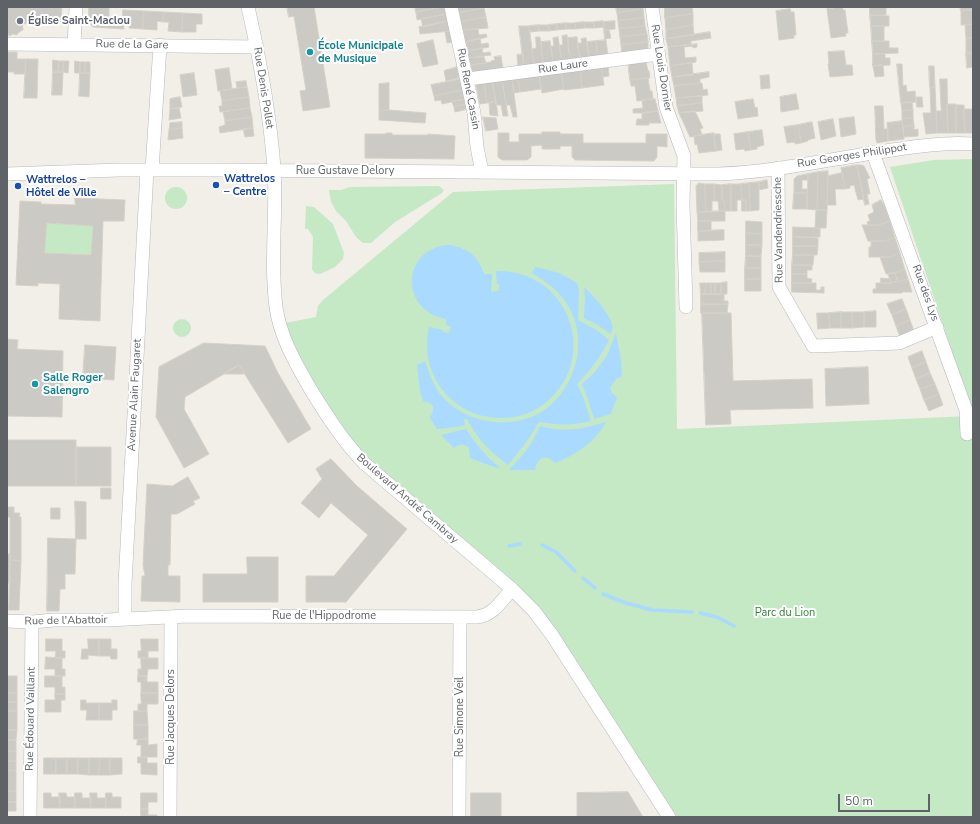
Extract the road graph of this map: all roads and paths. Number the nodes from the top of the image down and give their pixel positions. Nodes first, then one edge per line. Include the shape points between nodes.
1 (76, 7) edge
2 (248, 7) edge
3 (451, 7) edge
4 (652, 7) edge
5 (7, 44) edge
6 (74, 45) junction
7 (160, 45) junction
8 (257, 47) junction
9 (658, 54) junction
10 (468, 79) junction
11 (973, 144) edge
12 (873, 153) junction
13 (778, 168) junction
14 (149, 170) junction
15 (274, 170) junction
16 (482, 172) junction
17 (683, 173) junction
18 (7, 174) edge
19 (686, 307) dead end
20 (937, 327) junction
21 (967, 434) dead end
22 (512, 589) junction
23 (171, 617) junction
24 (460, 617) junction
25 (125, 619) junction
26 (7, 622) edge
27 (32, 622) junction
28 (30, 817) edge
29 (170, 817) edge
30 (459, 817) edge
31 (669, 817) edge

1 - 6 street
2 - 8 street, Rue Denis Pollet
3 - 10 street, Rue René Cassin
4 - 9 street, Rue Louis Dornier
5 - 6 street, Rue de la Gare
6 - 7 street, Rue de la Gare
7 - 8 street, Rue de la Gare
7 - 14 street, Avenue Alain Faugaret
8 - 15 street, Rue Denis Pollet
9 - 10 street, Rue Laure
9 - 17 street, Rue Louis Dornier via 666,106 684,156
10 - 16 street, Rue René Cassin
11 - 12 street, Rue Georges Philippot via 924,145
12 - 13 street, Rue Georges Philippot
12 - 20 street, Rue des Lys
13 - 17 street, Rue Georges Philippot via 743,173
13 - 20 street, Rue Vandendriessche via 779,287 813,346 899,343
14 - 15 street, Rue Gustave Delory
14 - 18 street, Rue Gustave Delory
14 - 25 street, Avenue Alain Faugaret
15 - 16 street, Rue Gustave Delory
15 - 22 street, Boulevard André Cambray via 273,262 276,307 283,336 301,372 353,452
16 - 17 street, Rue Gustave Delory
17 - 19 street, Rue Louis Dornier
20 - 21 street, Rue des Lys via 966,410
22 - 24 street, Rue de l'Hippodrome via 489,614
22 - 31 street, Boulevard André Cambray via 542,620
23 - 24 street, Rue de l'Hippodrome
23 - 25 street, Rue de l'Hippodrome
23 - 29 street, Rue Jacques Delors
24 - 30 street, Rue Simone Veil
25 - 27 street, Rue de l'Abattoir
26 - 27 street, Rue de l'Abattoir
27 - 28 street, Rue Édouard Vaillant

